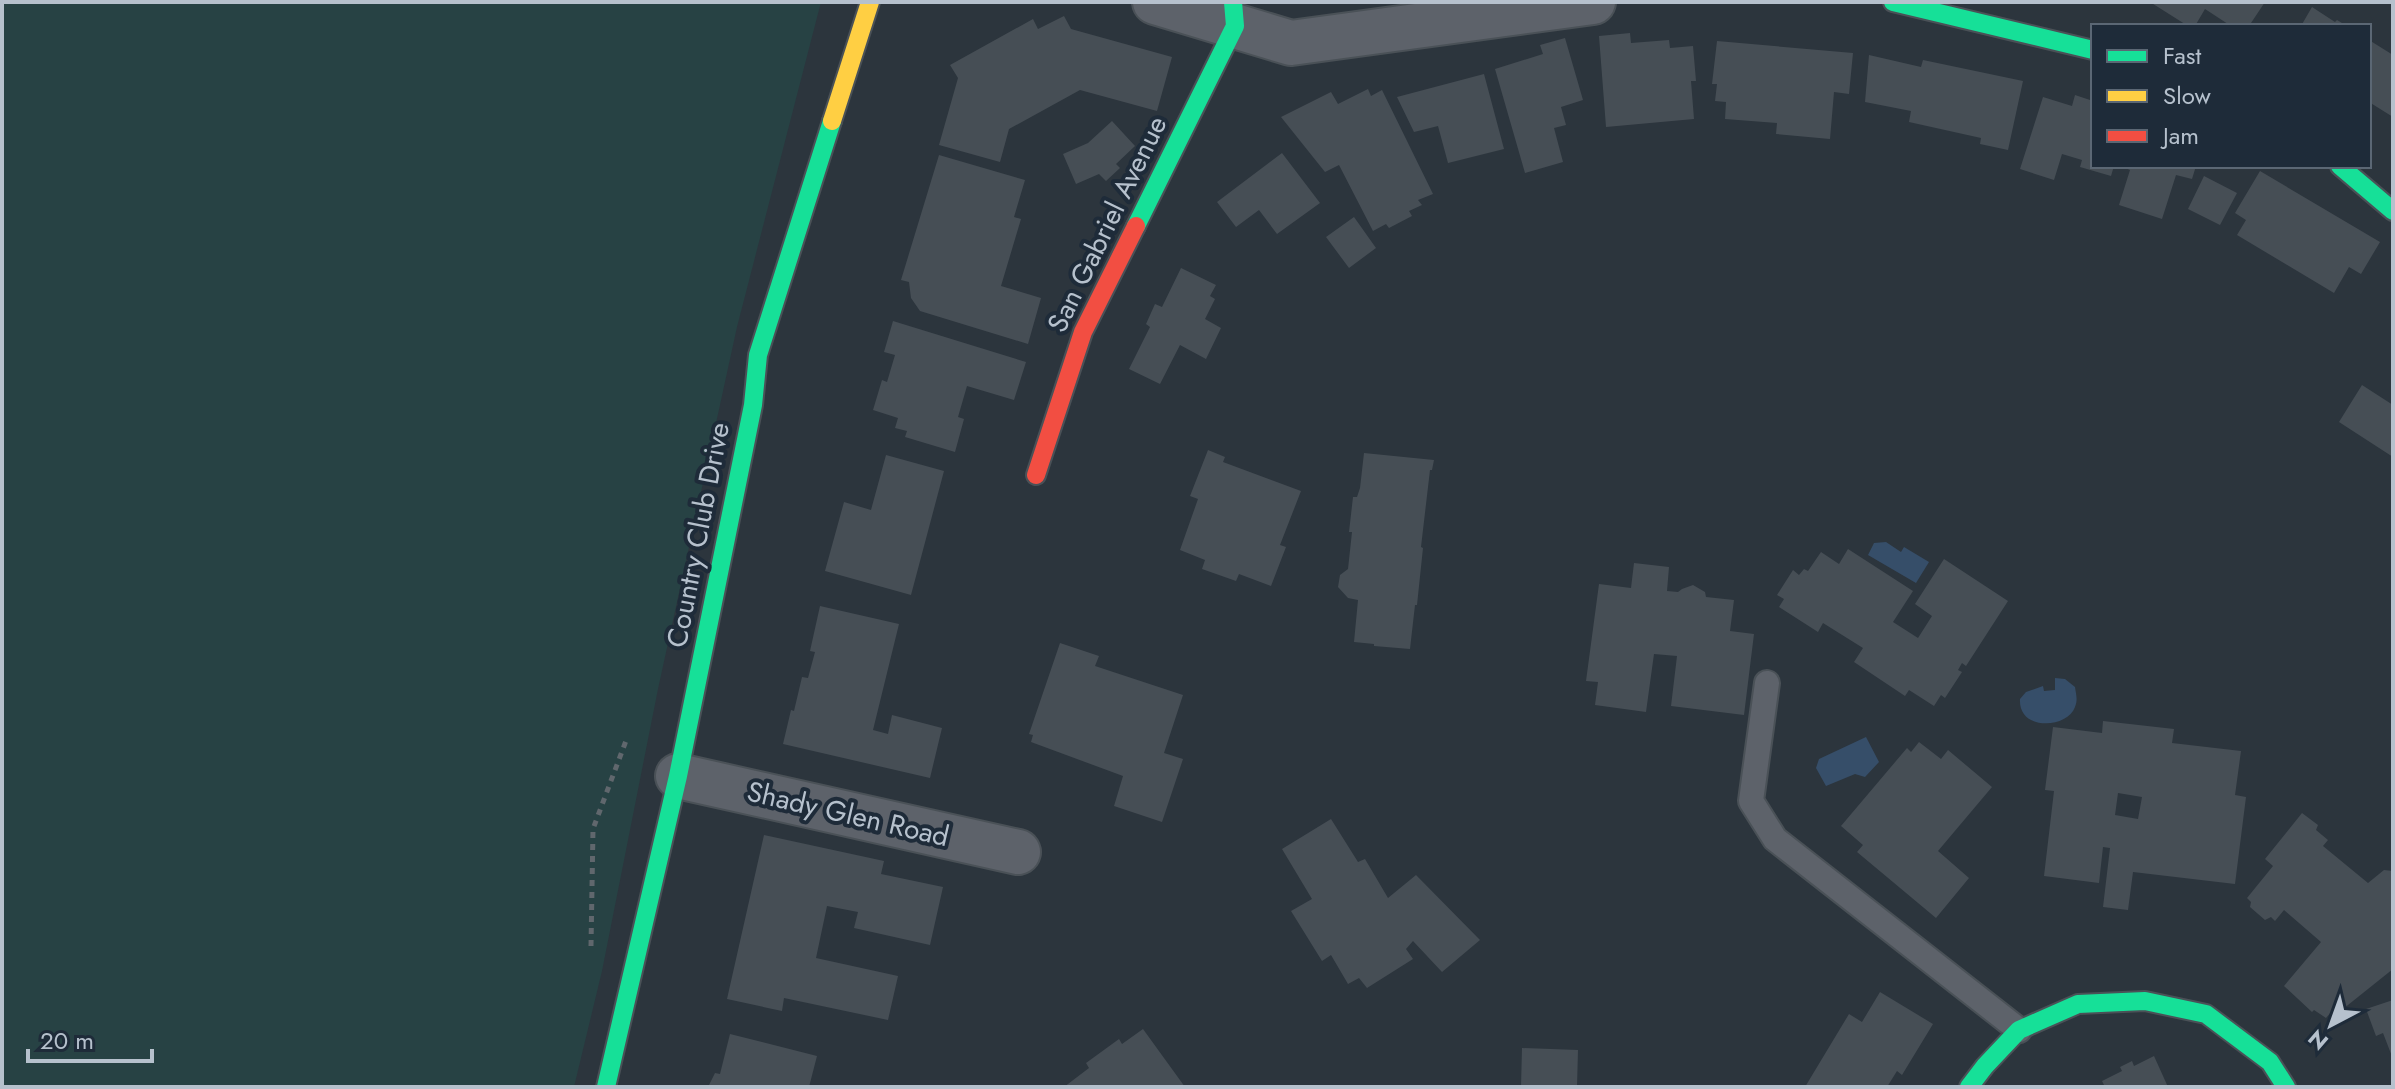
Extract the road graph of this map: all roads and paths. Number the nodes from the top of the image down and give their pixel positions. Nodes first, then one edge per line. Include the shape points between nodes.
1 (870, 2) edge
2 (1155, 2) edge
3 (1593, 2) edge
4 (1893, 2) edge
5 (1234, 14) edge
6 (2091, 50) edge
7 (2342, 168) edge
8 (2393, 211) edge
9 (1036, 475) dead end
10 (1767, 683) dead end
11 (627, 738) dead end
12 (678, 776) junction
13 (1018, 852) dead end
14 (589, 957) dead end
15 (2019, 1030) junction
16 (606, 1087) edge
17 (1969, 1087) edge
18 (2286, 1087) edge

1 - 12 street, Country Club Drive via 758,355 753,405
2 - 5 street
3 - 5 street via 1291,43
4 - 6 street
5 - 9 street, San Gabriel Avenue via 1083,332
7 - 8 street
10 - 15 lane via 1751,801 1775,839
11 - 14 path via 593,829
12 - 13 street, Shady Glen Road
12 - 16 street, Country Club Drive
15 - 17 street
15 - 18 street via 2078,1004 2145,1001 2206,1014 2270,1062

